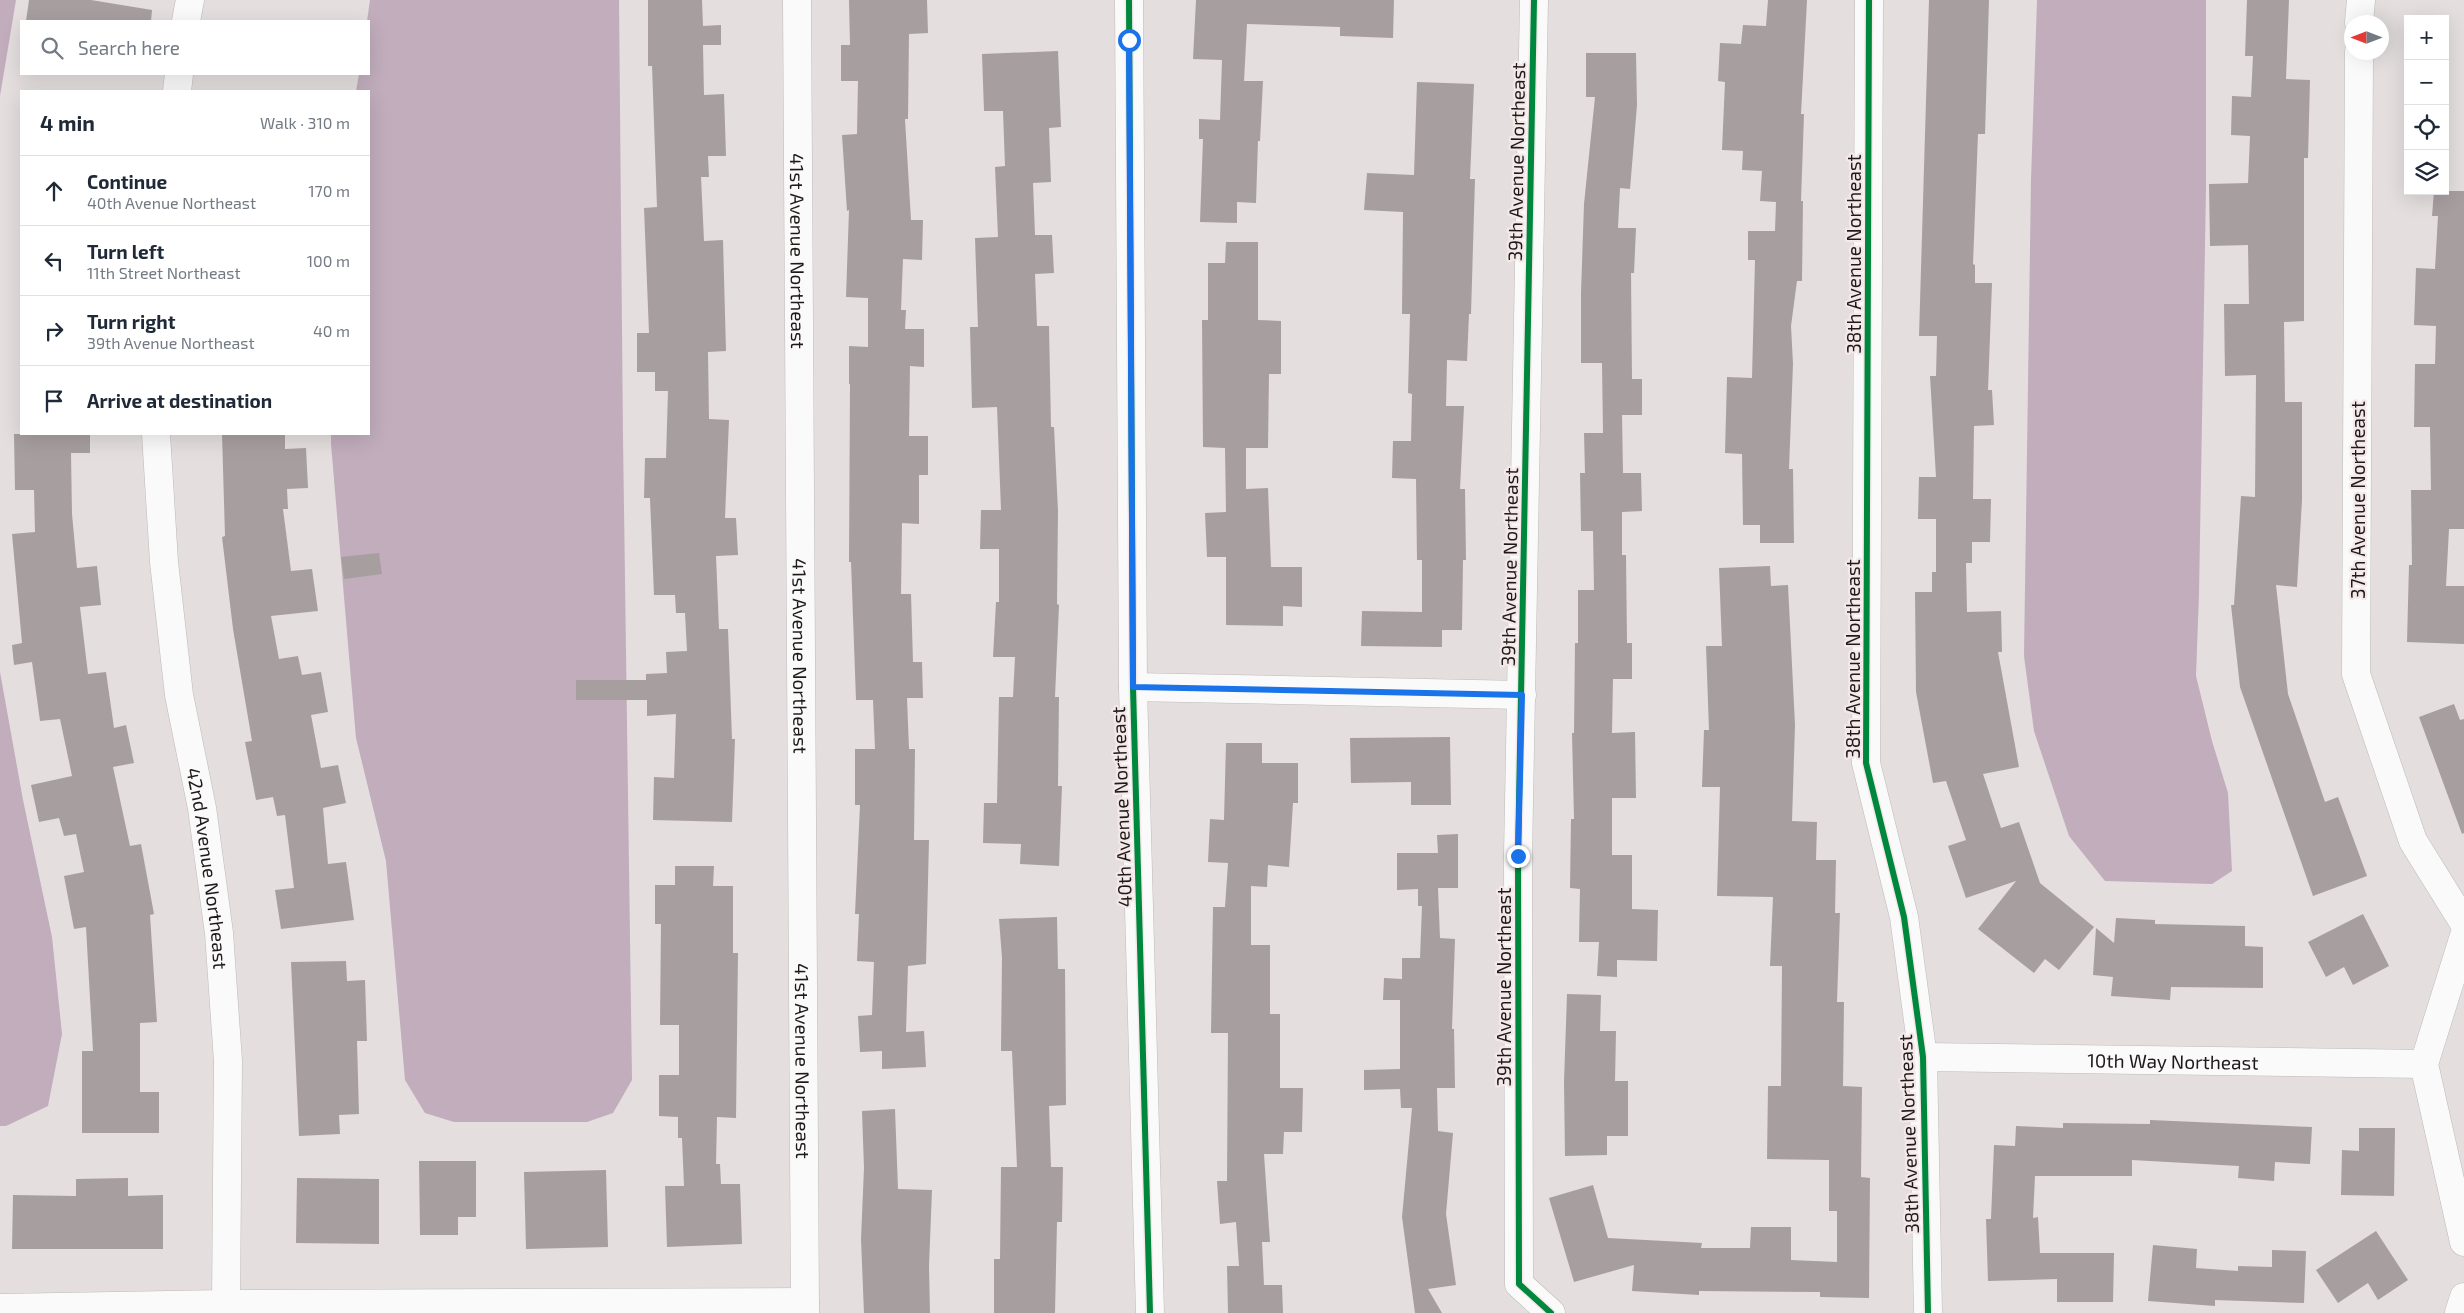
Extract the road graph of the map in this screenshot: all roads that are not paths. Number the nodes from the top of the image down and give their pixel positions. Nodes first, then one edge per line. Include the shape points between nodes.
1 (190, 0) edge
2 (797, 0) edge
3 (1128, 0) edge
4 (1534, 0) edge
5 (1869, 0) edge
6 (2361, 0) edge
7 (2360, 15) edge
8 (186, 20) edge
9 (2359, 60) edge
10 (179, 75) edge
11 (177, 90) edge
12 (156, 435) edge
13 (1133, 687) junction
14 (1522, 695) junction
15 (2464, 923) edge
16 (2464, 936) edge
17 (1923, 1058) junction
18 (2424, 1064) junction
19 (2464, 1242) edge
20 (2464, 1296) edge
21 (226, 1304) junction
22 (0, 1308) edge
23 (805, 1308) edge
24 (1150, 1313) edge
25 (1552, 1313) edge
26 (1928, 1313) edge
27 (2459, 1313) edge

1 - 8 street
2 - 23 street, 41st Avenue Northeast
3 - 13 street, 40th Avenue Northeast
4 - 14 street, 39th Avenue Northeast
5 - 17 street, 38th Avenue Northeast via 1866,763 1904,917
6 - 7 street
9 - 15 street, 37th Avenue Northeast via 2356,674 2413,841
10 - 11 street
12 - 21 street, 42nd Avenue Northeast via 164,562 179,695 202,808 219,933 228,1061
13 - 14 street
13 - 24 street, 40th Avenue Northeast
14 - 25 street, 39th Avenue Northeast via 1518,856 1520,1284
16 - 18 street
17 - 18 street, 10th Way Northeast
17 - 26 street, 38th Avenue Northeast
18 - 19 street
20 - 27 street
21 - 22 street
21 - 23 street

